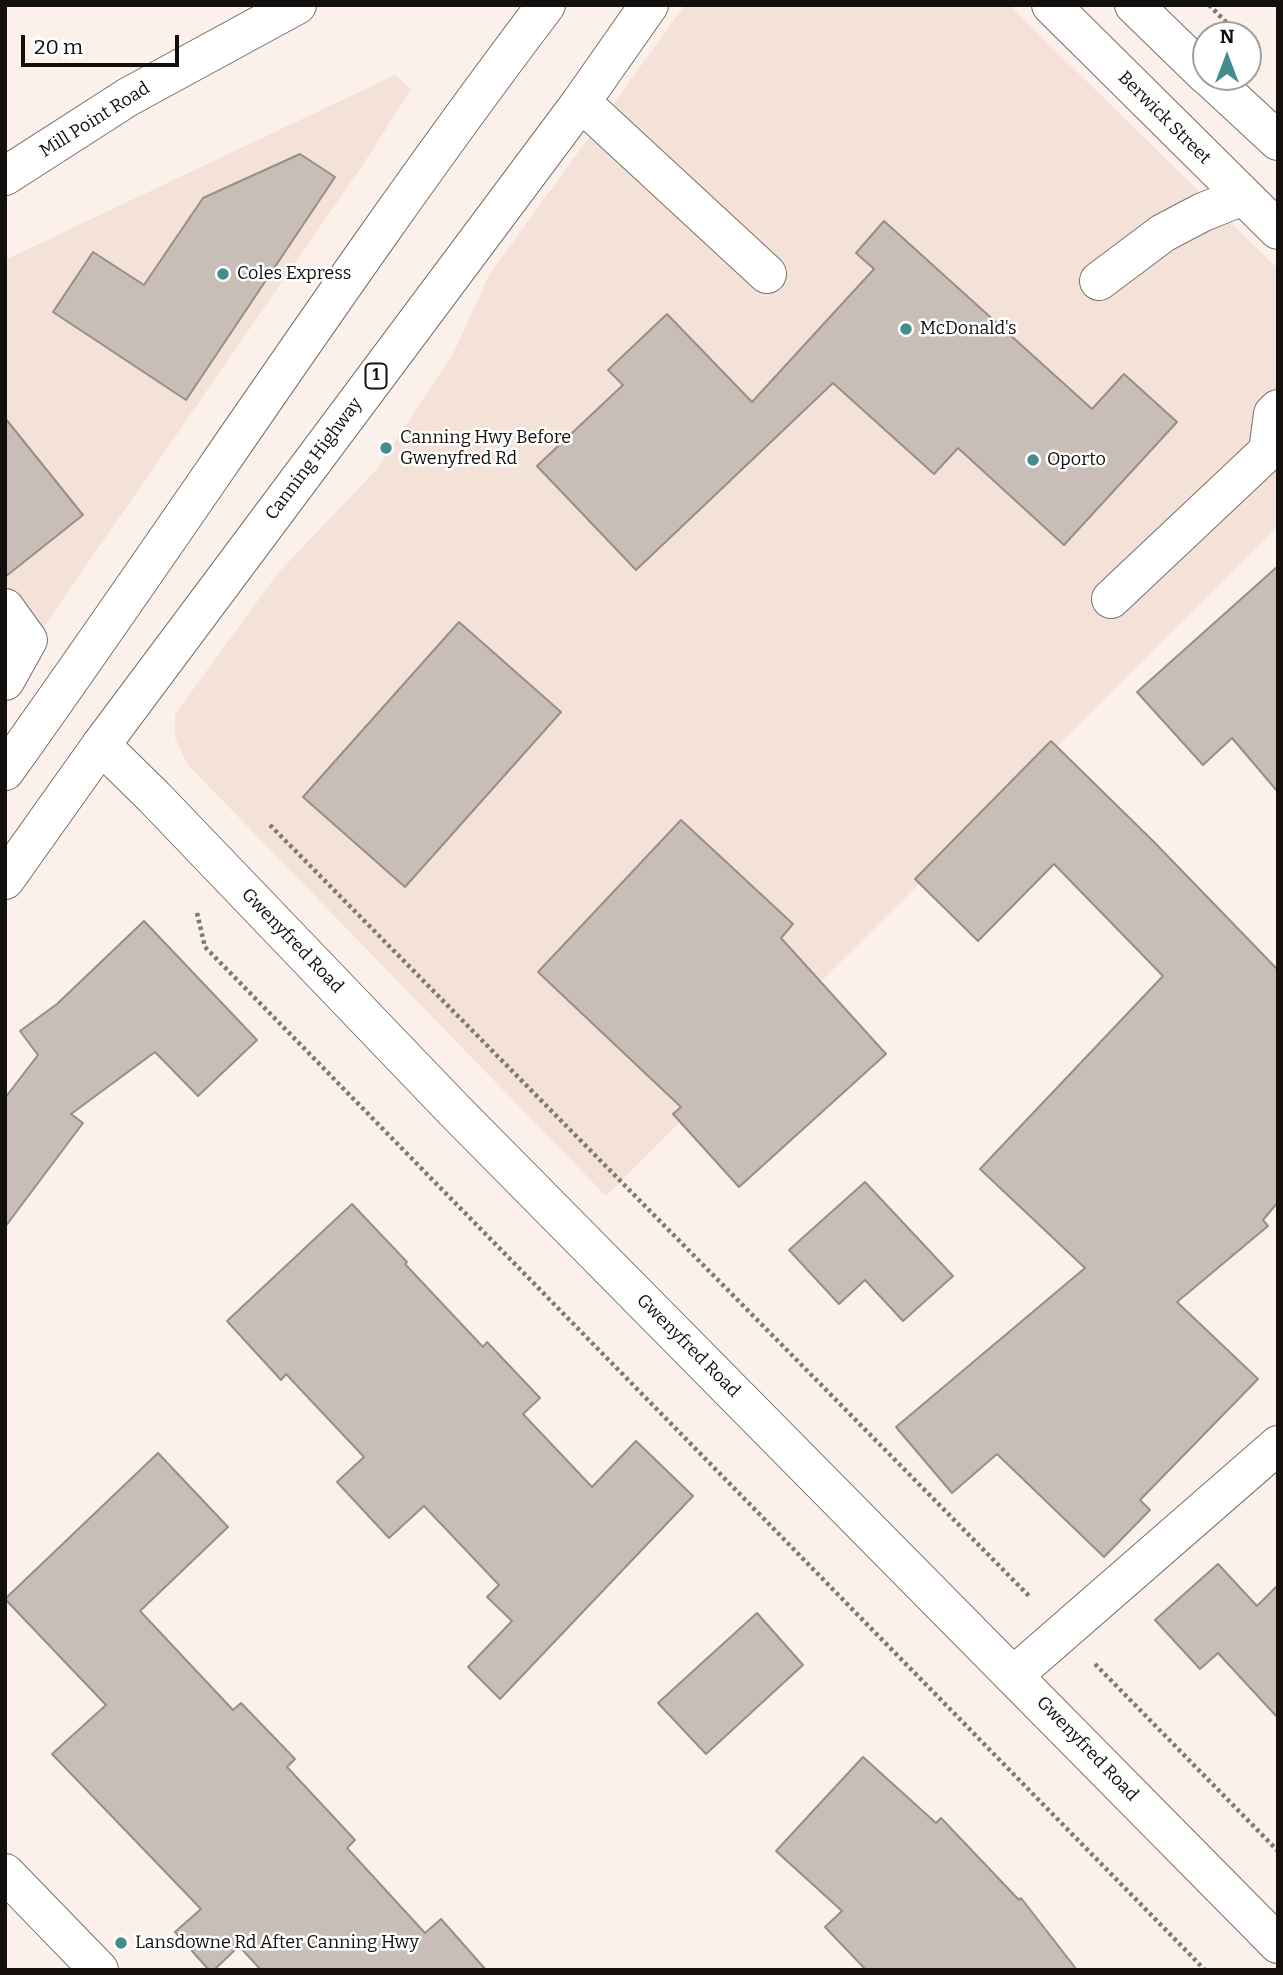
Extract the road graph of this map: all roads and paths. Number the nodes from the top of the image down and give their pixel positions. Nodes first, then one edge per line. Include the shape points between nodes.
1 (297, 5) edge
2 (546, 5) edge
3 (649, 5) edge
4 (1051, 5) edge
5 (1135, 5) edge
6 (1209, 5) edge
7 (1225, 21) edge
8 (1192, 61) edge
9 (1223, 91) edge
10 (581, 102) junction
11 (1278, 141) edge
12 (5, 176) edge
13 (1243, 196) junction
14 (1278, 230) edge
15 (767, 274) dead end
16 (1099, 281) dead end
17 (1278, 409) edge
18 (1273, 449) edge
19 (1111, 599) dead end
20 (5, 608) edge
21 (5, 681) edge
22 (101, 745) junction
23 (5, 771) edge
24 (270, 825) dead end
25 (5, 880) edge
26 (195, 903) dead end
27 (1278, 1445) edge
28 (1063, 1632) junction
29 (1014, 1675) junction
30 (1278, 1851) edge
31 (5, 1873) edge
32 (1278, 1944) edge
33 (99, 1970) edge
34 (1205, 1970) edge

1 - 12 main road, Mill Point Road via 128,97
2 - 23 main road via 348,277
3 - 10 main road, Canning Highway / 1
4 - 13 main road, Berwick Street
5 - 8 main road
6 - 7 path
9 - 11 main road
10 - 15 main road
10 - 22 main road, Canning Highway / 1
13 - 14 main road, Berwick Street
13 - 16 main road via 1163,233
17 - 18 main road via 1273,414
18 - 19 main road
20 - 21 main road via 28,640
22 - 25 main road, Canning Highway / 1
22 - 29 main road, Gwenyfred Road via 454,1110
24 - 28 path
26 - 34 path via 205,947
27 - 28 main road
28 - 29 main road
28 - 30 path
29 - 32 main road, Gwenyfred Road
31 - 33 main road

